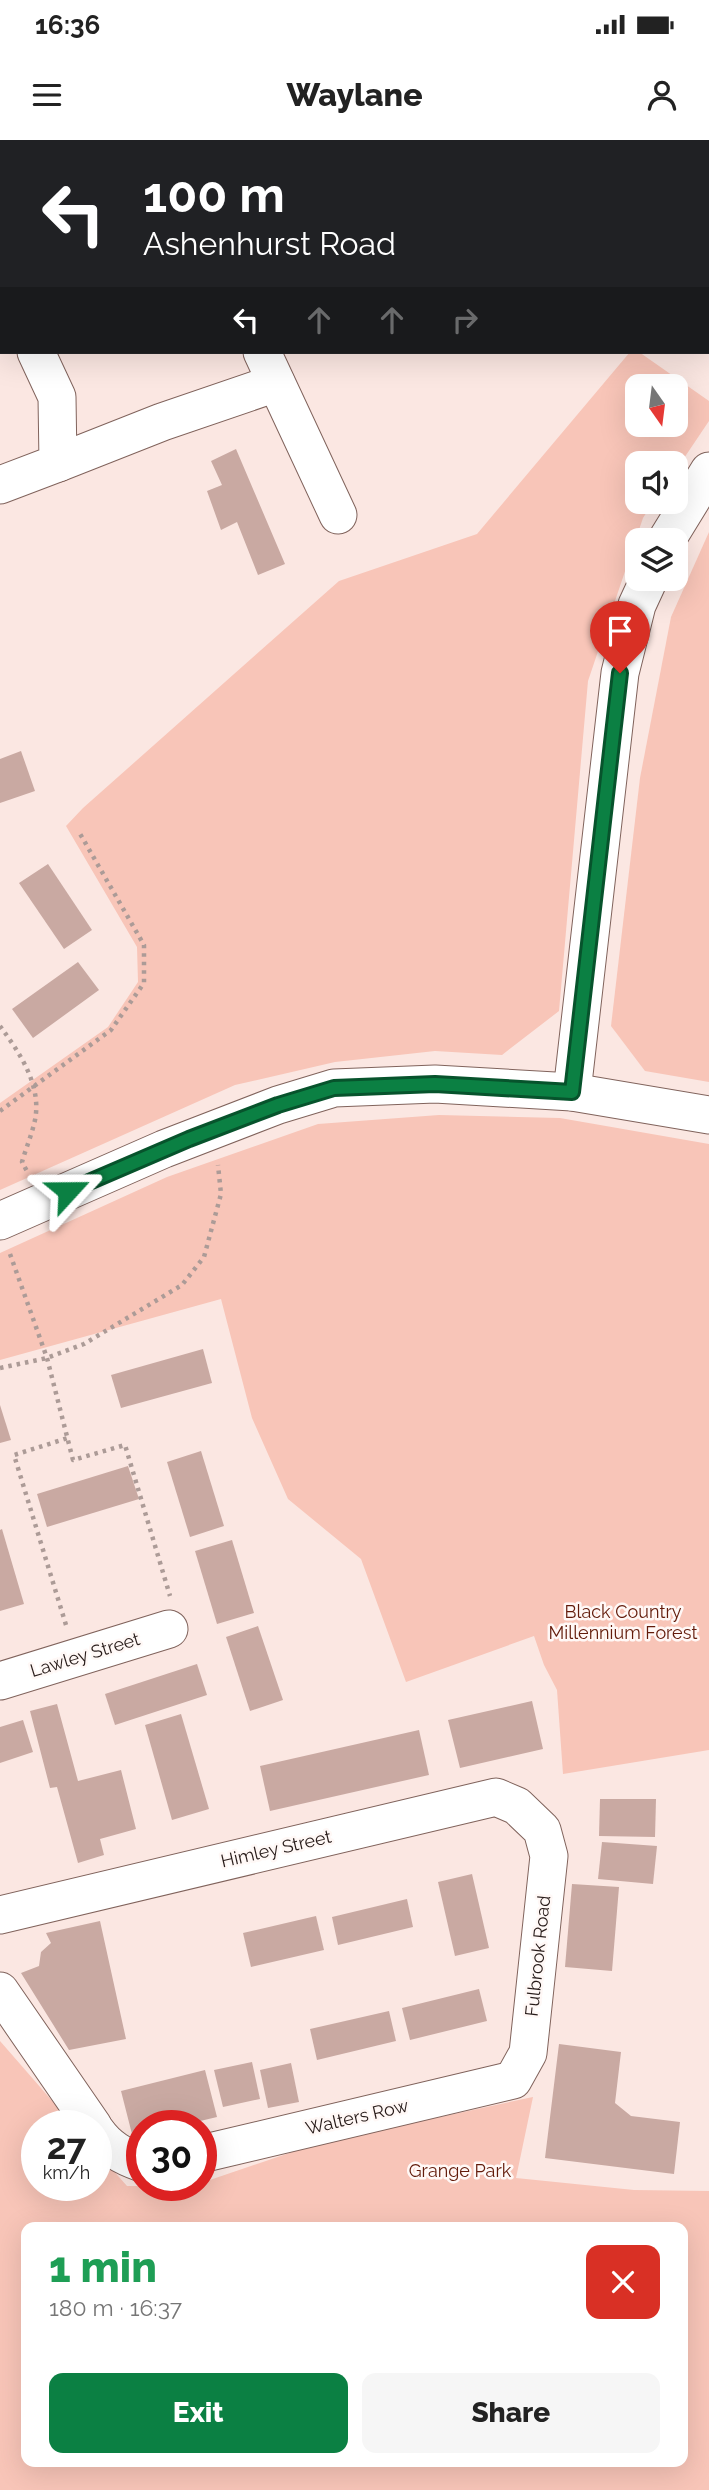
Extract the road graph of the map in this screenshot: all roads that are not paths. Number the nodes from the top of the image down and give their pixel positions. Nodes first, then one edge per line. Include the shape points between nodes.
1 (37, 354) edge
2 (269, 367) edge
3 (58, 463) junction
4 (709, 471) edge
5 (0, 485) edge
6 (338, 515) dead end
7 (674, 528) edge
8 (643, 591) edge
9 (572, 1092) junction
10 (709, 1115) edge
11 (5, 1237) edge
12 (169, 1629) road end
13 (0, 1681) edge
14 (542, 1830) joint
15 (0, 1915) edge
16 (0, 1992) edge
17 (513, 2080) joint
18 (82, 2110) edge
19 (217, 2150) edge

1 - 3 street via 57,397
2 - 3 street via 162,422
2 - 6 street
3 - 5 street
4 - 7 street
8 - 9 street via 620,673
9 - 10 street
9 - 11 street via 435,1084 334,1088 214,1129 44,1201
12 - 13 street, Lawley Street
14 - 15 street, Himley Street via 517,1806 496,1797
14 - 17 street, Fulbrook Road via 549,1856 528,2053
16 - 18 street
17 - 19 street, Walters Row

